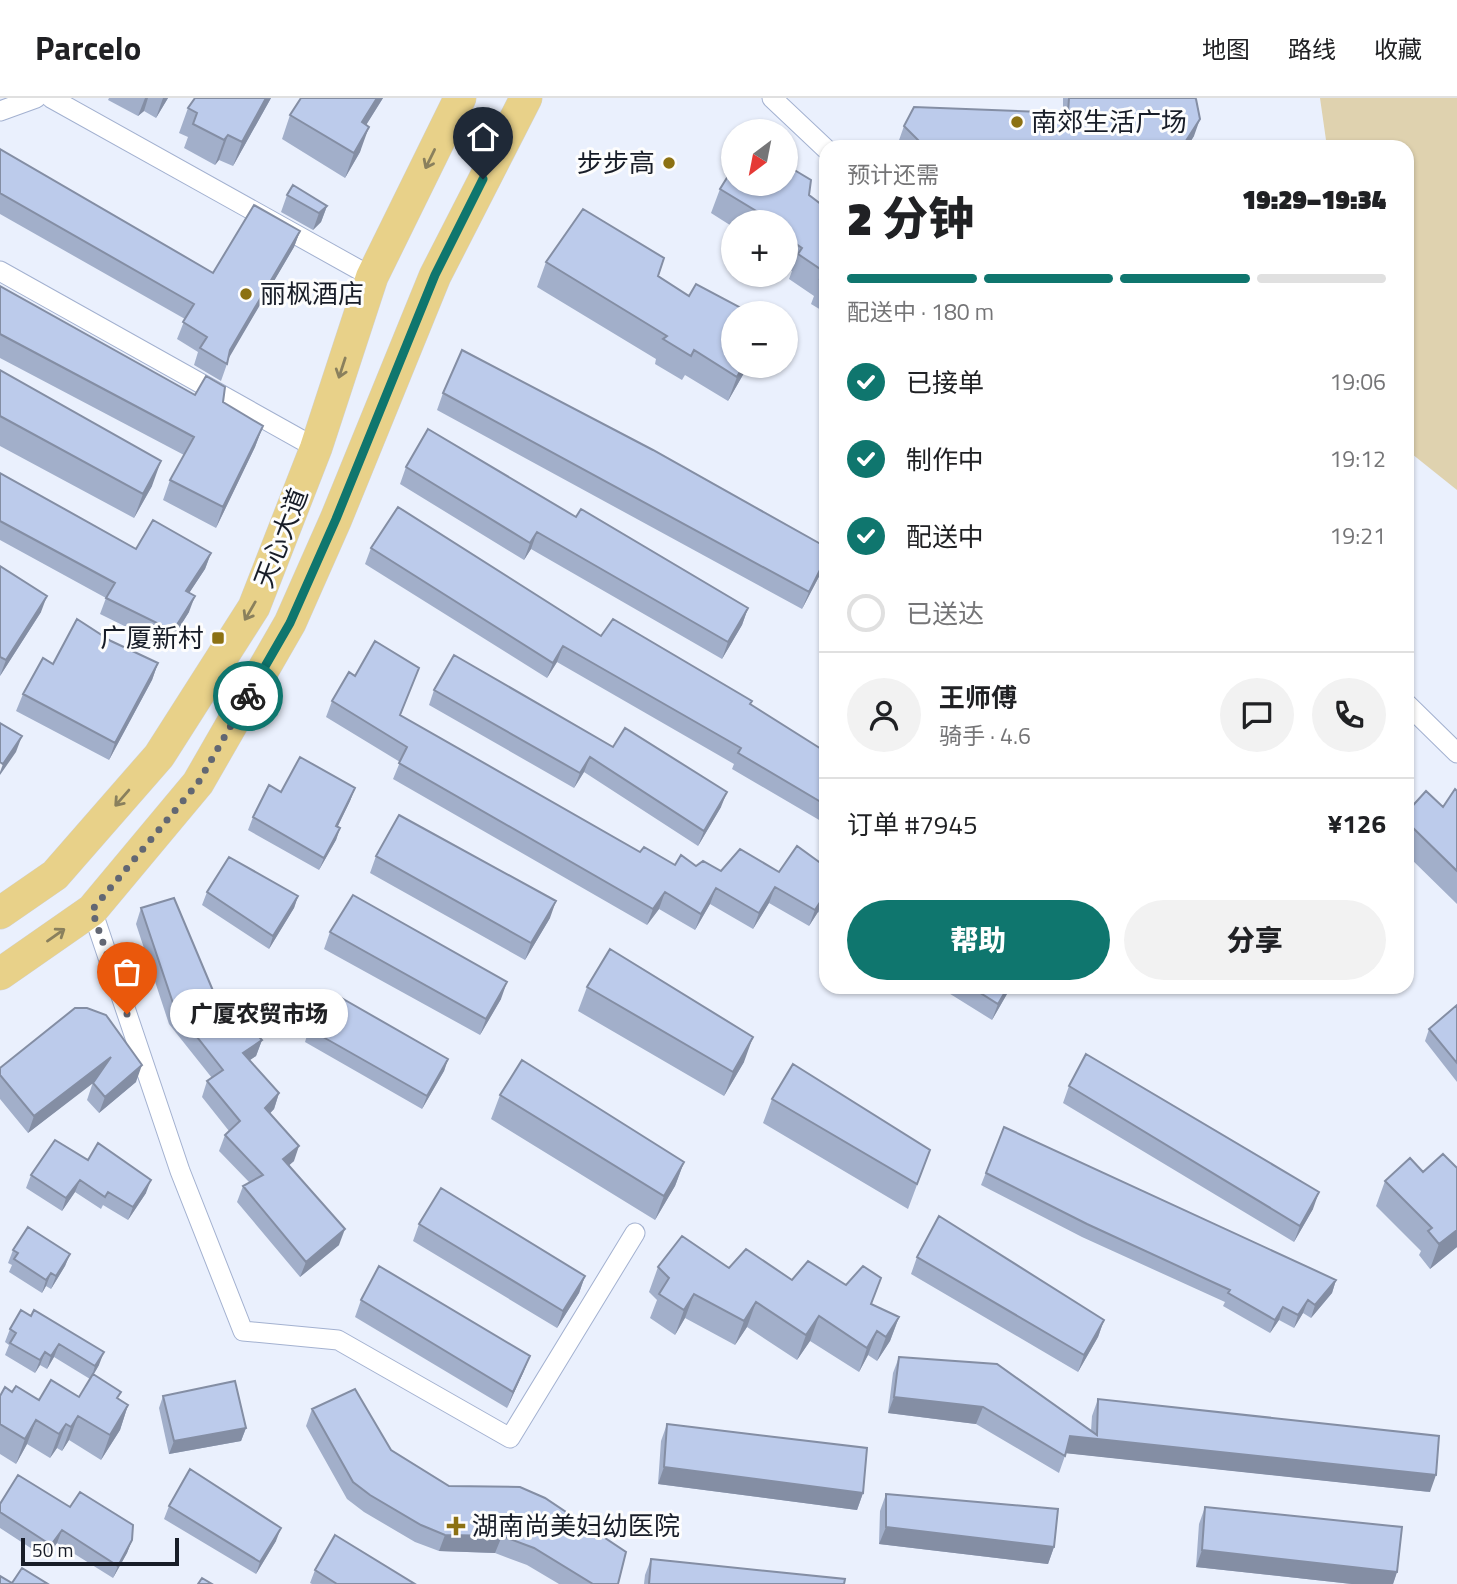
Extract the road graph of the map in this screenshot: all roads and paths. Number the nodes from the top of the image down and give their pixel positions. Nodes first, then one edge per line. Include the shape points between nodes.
1 (36, 98) edge
2 (51, 98) edge
3 (460, 98) edge
4 (526, 98) edge
5 (772, 98) edge
6 (0, 111) edge
7 (819, 142) edge
8 (0, 271) edge
9 (372, 277) junction
10 (316, 448) junction
11 (1414, 711) edge
12 (1457, 752) edge
13 (92, 910) junction
14 (0, 913) edge
15 (0, 974) edge
16 (635, 1233) dead end

1 - 6 street
2 - 9 street
3 -> 9 main road, 天心大道
4 - 13 main road, 天心大道 via 435,275 290,623 198,783
5 - 7 street
8 - 10 street
9 -> 10 main road, 天心大道
10 -> 14 main road, 天心大道 via 254,607 159,756 55,875
11 - 12 street
15 -> 13 main road, 天心大道
13 - 16 street via 180,1171 243,1331 338,1340 510,1438

